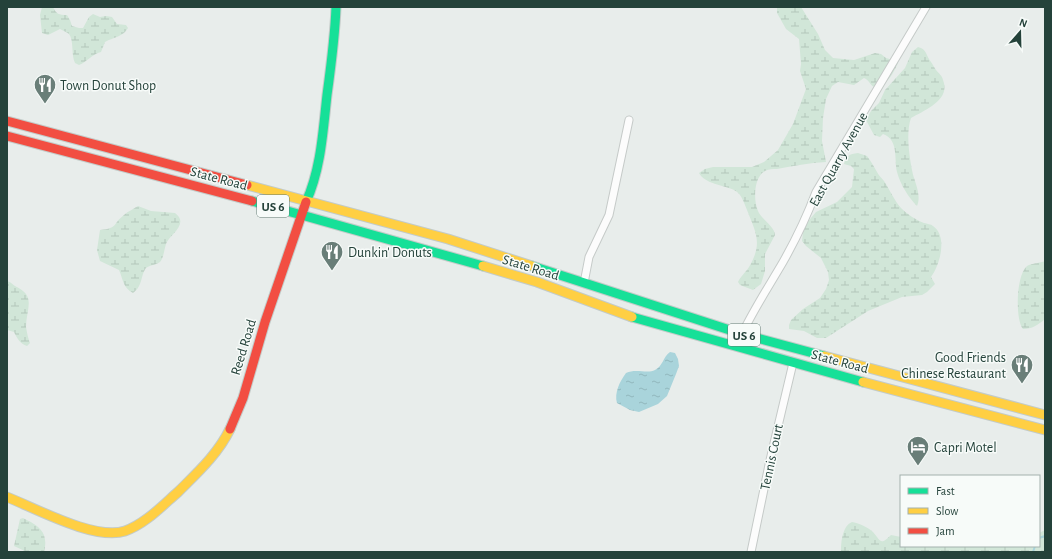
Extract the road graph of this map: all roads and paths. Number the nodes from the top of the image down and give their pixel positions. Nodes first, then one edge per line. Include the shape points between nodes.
1 (336, 7) edge
2 (926, 7) edge
3 (629, 120) dead end
4 (7, 121) edge
5 (7, 136) edge
6 (307, 201) junction
7 (301, 214) junction
8 (542, 269) junction
9 (537, 282) junction
10 (584, 283) junction
11 (742, 334) junction
12 (825, 356) junction
13 (794, 363) junction
14 (822, 370) junction
15 (962, 393) junction
16 (959, 407) junction
17 (1045, 415) edge
18 (1045, 430) edge
19 (7, 497) edge
20 (751, 552) edge

1 - 6 main road, Reed Road via 323,137
2 - 11 street, East Quarry Avenue via 816,192 803,224
3 - 10 street via 610,210 589,257
4 - 6 main road, State Road / US 6
5 - 7 main road, State Road / US 6
6 - 7 main road, Reed Road
6 - 8 main road, State Road / US 6 via 448,239
7 - 9 main road, State Road / US 6
7 - 19 main road, Reed Road via 234,422 215,452 185,485 141,523 116,533 81,526
8 - 9 street
8 - 10 main road, State Road / US 6
9 - 13 main road, State Road / US 6 via 640,320
10 - 11 main road, State Road / US 6
11 - 12 main road, State Road / US 6
12 - 14 street
12 - 15 main road, State Road / US 6
13 - 14 main road, State Road / US 6
13 - 20 street, Tennis Court
14 - 16 main road, State Road / US 6
15 - 16 street
15 - 17 main road, State Road / US 6
16 - 18 main road, State Road / US 6

